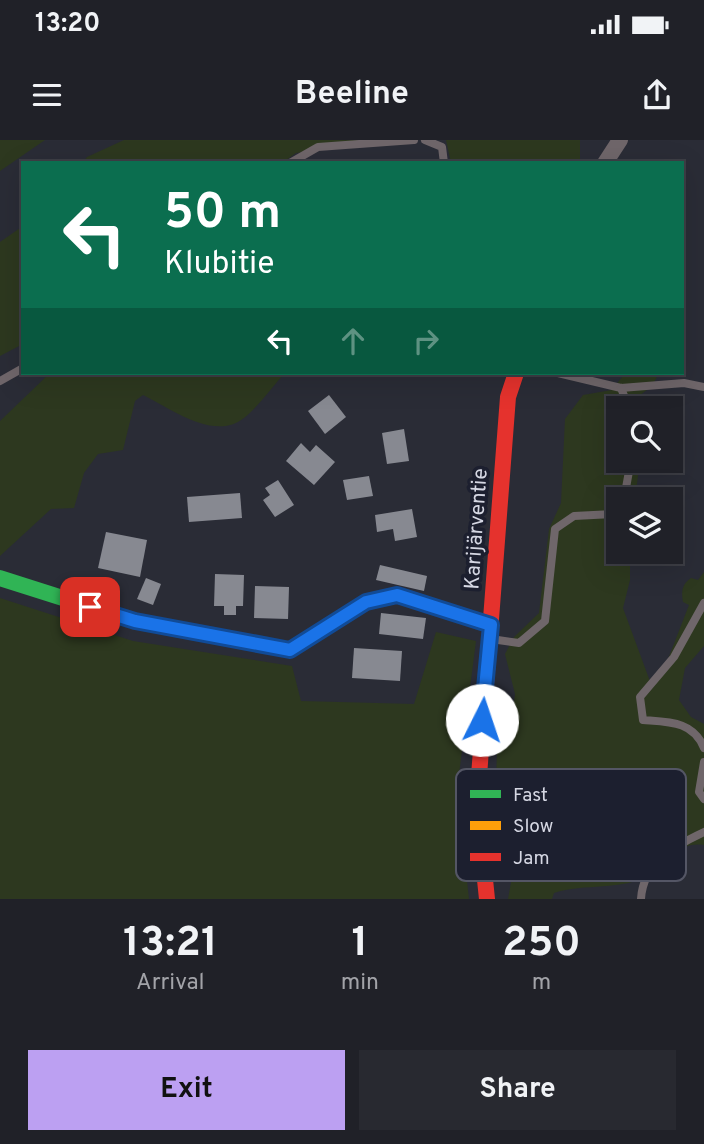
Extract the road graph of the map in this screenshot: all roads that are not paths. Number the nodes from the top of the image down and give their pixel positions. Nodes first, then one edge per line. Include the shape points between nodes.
1 (414, 140) edge
2 (425, 140) edge
3 (620, 140) edge
4 (294, 161) edge
5 (444, 161) edge
6 (606, 161) edge
7 (21, 369) edge
8 (515, 375) edge
9 (566, 375) edge
10 (0, 381) edge
11 (704, 387) edge
12 (621, 388) junction
13 (624, 396) edge
14 (606, 514) edge
15 (0, 578) edge
16 (704, 603) edge
17 (490, 632) junction
18 (704, 748) edge
19 (704, 762) edge
20 (480, 769) edge
21 (704, 799) edge
22 (704, 832) edge
23 (686, 840) edge
24 (485, 881) edge
25 (645, 881) edge
26 (487, 899) edge
27 (641, 899) edge

1 - 4 lane via 318,147
2 - 5 lane via 442,147
3 - 6 street
7 - 10 lane
8 - 17 street, Karijärventie via 508,397
9 - 12 lane
11 - 12 lane via 684,383
12 - 13 lane
14 - 17 lane via 574,516 555,530 545,621 519,643
15 - 17 street via 135,621 290,650 366,602 397,595
16 - 18 lane via 674,657 640,697 643,720 679,723 699,736
17 - 20 street, Karijärventie
19 - 21 lane via 699,792
22 - 23 lane
24 - 26 street, Karijärventie
25 - 27 lane

